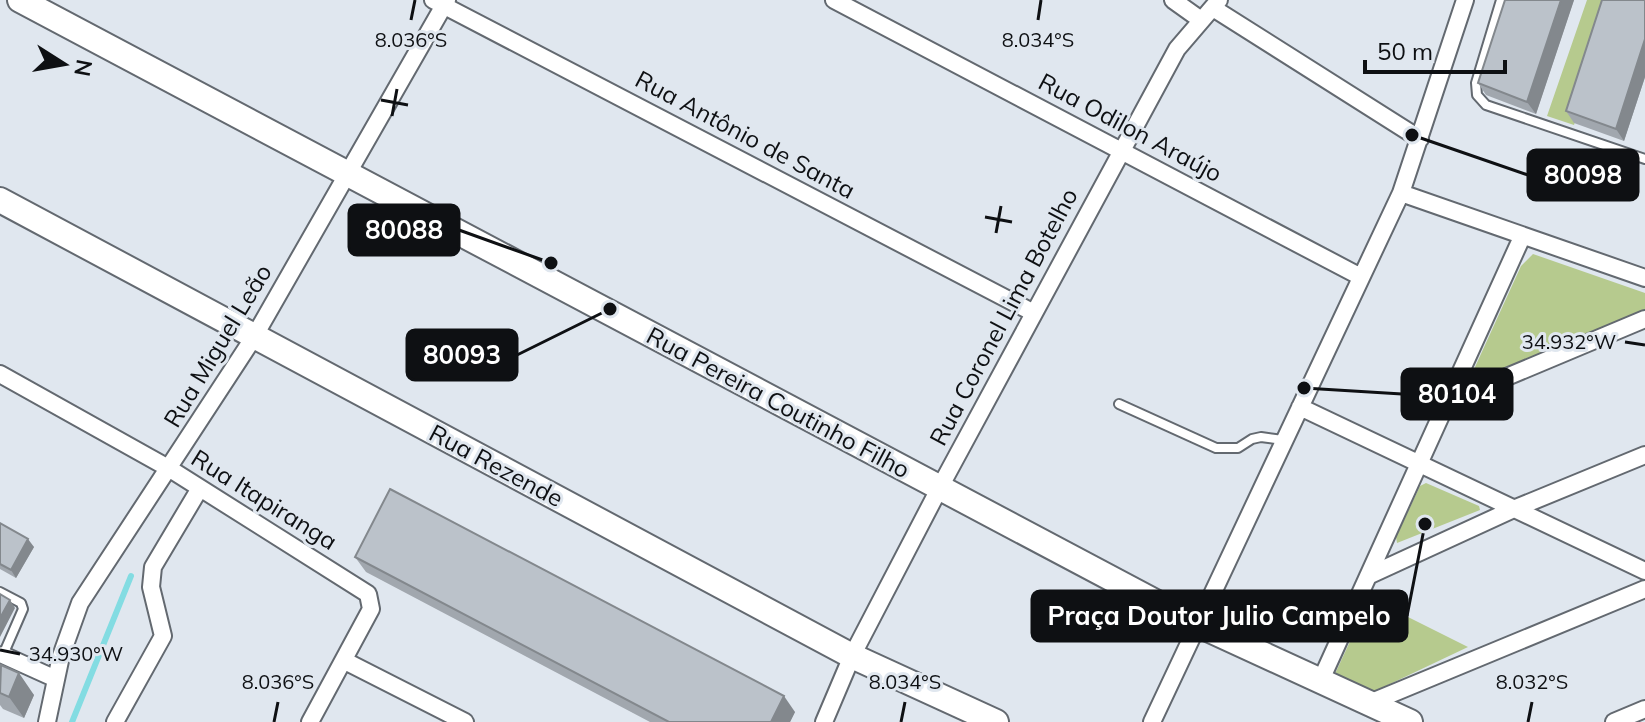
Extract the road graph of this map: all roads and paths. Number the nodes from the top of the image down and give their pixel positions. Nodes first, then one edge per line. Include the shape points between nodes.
1 (20, 0) edge
2 (834, 0) edge
3 (1173, 0) edge
4 (1465, 0) edge
5 (1501, 0) edge
6 (442, 2) edge
7 (1216, 4) edge
8 (1201, 20) junction
9 (1420, 139) junction
10 (1122, 151) junction
11 (1645, 159) edge
12 (349, 175) junction
13 (1401, 193) junction
14 (0, 200) edge
15 (1522, 237) junction
16 (1361, 277) junction
17 (1645, 278) edge
18 (1034, 313) junction
19 (1645, 319) edge
20 (254, 337) junction
21 (0, 374) edge
22 (1447, 402) junction
23 (1119, 404) dead end
24 (1300, 407) junction
25 (1284, 440) junction
26 (1645, 455) edge
27 (1419, 464) junction
28 (170, 469) junction
29 (200, 488) junction
30 (939, 489) junction
31 (1516, 508) junction
32 (1645, 571) edge
33 (1368, 576) junction
34 (1645, 589) edge
35 (0, 592) edge
36 (1197, 624) junction
37 (1, 654) edge
38 (852, 656) junction
39 (345, 661) junction
40 (56, 679) junction
41 (1320, 682) junction
42 (1367, 704) junction
43 (1645, 709) edge
44 (47, 722) edge
45 (115, 722) edge
46 (310, 722) edge
47 (465, 722) edge
48 (824, 722) edge
49 (996, 722) edge
50 (1152, 722) edge
51 (1410, 722) edge
52 (1614, 722) edge

1 - 12 street, Rua Pereira Coutinho Filho
2 - 10 street, Rua Odilon Araújo
3 - 8 street
4 - 9 street
5 - 11 lane via 1476,83 1477,95 1486,105
6 - 12 street, Rua Miguel Leão
6 - 18 street, Rua Antônio de Santa
7 - 8 street, Rua Coronel Lima Botelho
7 - 9 street
8 - 10 street, Rua Coronel Lima Botelho via 1177,49
9 - 13 street
10 - 16 street, Rua Odilon Araújo
10 - 18 street, Rua Coronel Lima Botelho
12 - 20 street, Rua Miguel Leão
12 - 30 street, Rua Pereira Coutinho Filho
13 - 15 street
13 - 16 street
14 - 20 street, Rua Rezende
15 - 17 street
15 - 22 street
16 - 24 street
18 - 30 street, Rua Coronel Lima Botelho
19 - 22 street
20 - 28 street, Rua Miguel Leão
20 - 38 street, Rua Rezende
21 - 28 street, Rua Itapiranga
22 - 27 street
23 - 25 lane via 1216,448 1238,448 1261,437
24 - 25 street
24 - 27 street
25 - 36 street
26 - 31 street
27 - 31 street
27 - 33 street
28 - 29 street, Rua Itapiranga
28 - 40 street, Rua Miguel Leão via 80,603
29 - 39 street, Rua Itapiranga via 368,594 371,609
29 - 45 street via 158,555 151,587 163,636
30 - 36 street, Rua Pereira Coutinho Filho
30 - 38 street, Rua Coronel Lima Botelho
31 - 32 street
31 - 33 street
33 - 41 street
34 - 42 street
35 - 37 lane via 23,609
36 - 41 street, Rua Pereira Coutinho Filho
36 - 50 street
37 - 40 street
38 - 48 street, Rua Coronel Lima Botelho
38 - 49 street, Rua Rezende
39 - 46 street
39 - 47 street
40 - 44 street, Rua Miguel Leão
41 - 42 street, Rua Pereira Coutinho Filho
42 - 51 street, Rua Pereira Coutinho Filho
43 - 52 street

